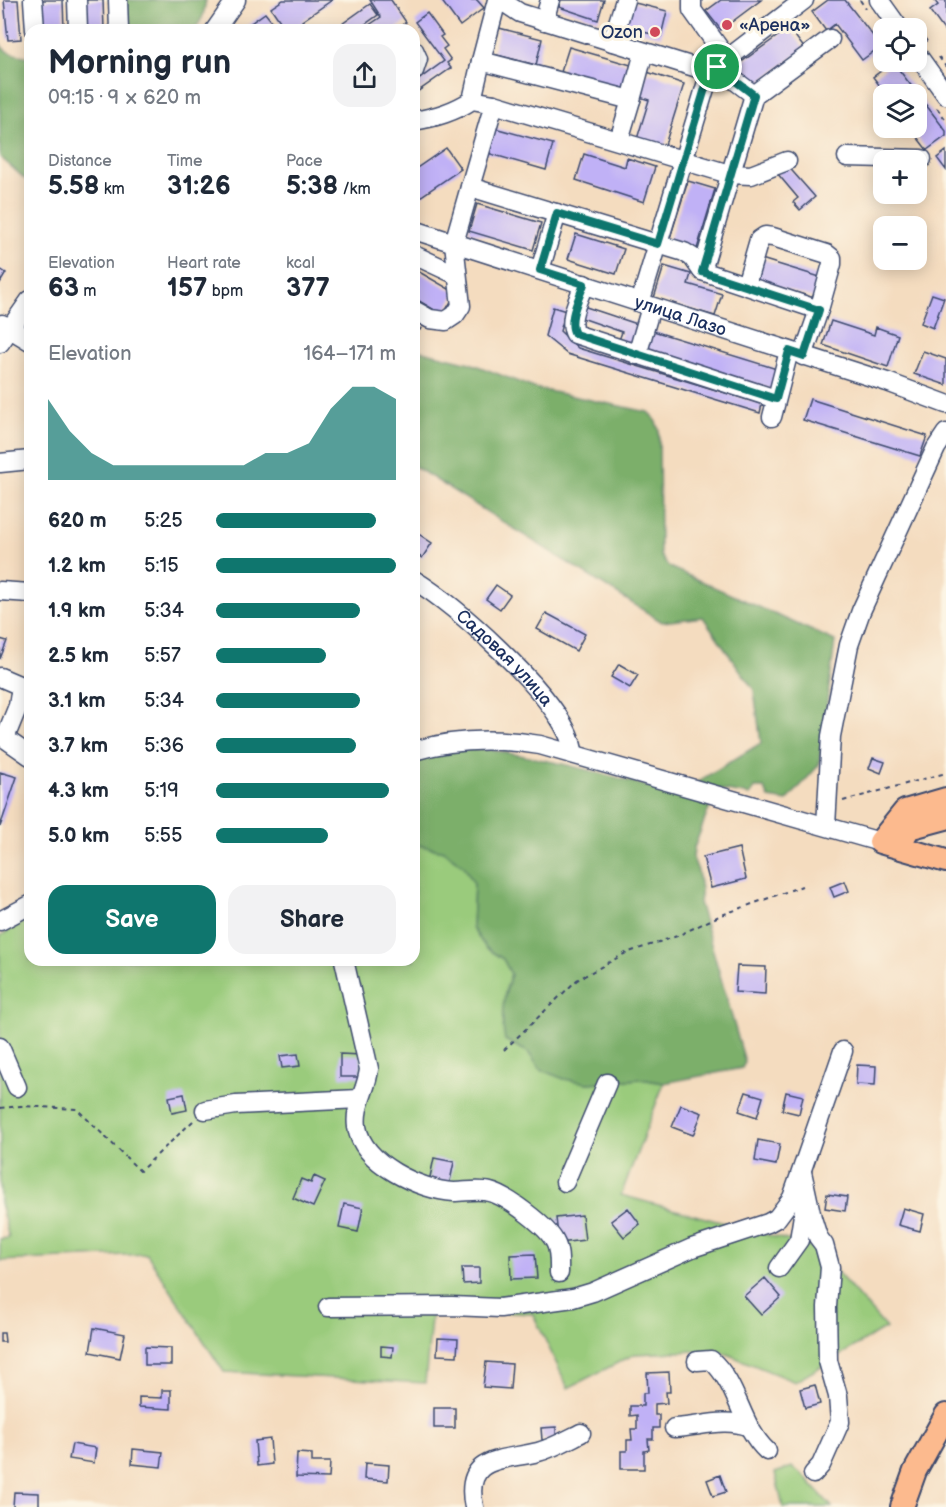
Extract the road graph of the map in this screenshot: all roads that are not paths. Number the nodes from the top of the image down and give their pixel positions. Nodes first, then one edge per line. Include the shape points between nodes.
1 (33, 0) edge
2 (77, 0) edge
3 (118, 0) edge
4 (236, 0) edge
5 (499, 0) edge
6 (550, 0) edge
7 (625, 0) edge
8 (692, 0) edge
9 (804, 0) edge
10 (879, 0) edge
11 (780, 7) edge
12 (898, 18) edge
13 (544, 21) junction
14 (35, 24) edge
15 (78, 24) edge
16 (119, 24) edge
17 (219, 24) edge
18 (830, 39) dead end
19 (612, 42) junction
20 (645, 52) junction
21 (927, 56) edge
22 (481, 61) junction
23 (718, 66) junction
24 (946, 94) edge
25 (754, 95) junction
26 (472, 100) junction
27 (631, 100) junction
28 (494, 104) junction
29 (420, 120) edge
30 (620, 140) junction
31 (847, 157) dead end
32 (873, 158) edge
33 (684, 160) junction
34 (787, 161) dead end
35 (729, 174) junction
36 (470, 188) junction
37 (557, 213) junction
38 (420, 232) edge
39 (454, 243) junction
40 (658, 244) junction
41 (420, 258) edge
42 (540, 270) junction
43 (702, 272) junction
44 (457, 275) junction
45 (584, 284) junction
46 (746, 285) junction
47 (646, 305) junction
48 (24, 307) edge
49 (819, 310) junction
50 (420, 313) edge
51 (3, 332) edge
52 (24, 339) edge
53 (796, 353) junction
54 (637, 355) junction
55 (946, 404) edge
56 (946, 433) edge
57 (24, 461) edge
58 (0, 463) edge
59 (420, 584) edge
60 (0, 591) edge
61 (24, 592) edge
62 (0, 677) edge
63 (3, 737) edge
64 (420, 750) edge
65 (24, 752) edge
66 (574, 754) junction
67 (946, 799) edge
68 (946, 818) edge
69 (826, 826) junction
70 (889, 845) junction
71 (946, 861) edge
72 (24, 908) edge
73 (0, 921) edge
74 (345, 966) edge
75 (0, 1047) edge
76 (843, 1051) dead end
77 (607, 1083) dead end
78 (17, 1087) dead end
79 (359, 1098) dead end
80 (205, 1110) road end
81 (802, 1171) junction
82 (565, 1182) dead end
83 (806, 1195) junction
84 (779, 1268) dead end
85 (560, 1273) dead end
86 (328, 1307) dead end
87 (697, 1361) dead end
88 (946, 1415) edge
89 (750, 1427) junction
90 (674, 1428) dead end
91 (581, 1433) dead end
92 (767, 1451) dead end
93 (813, 1474) dead end
94 (474, 1507) edge
95 (902, 1507) edge

1 - 14 street
2 - 15 street
3 - 16 street
4 - 17 street
5 - 13 street via 520,14
5 - 22 street
6 - 13 street
7 - 19 street
8 - 23 street via 692,10
9 - 11 street
10 - 12 street
11 - 23 street
13 - 19 street
18 - 25 street
19 - 20 street
20 - 23 street
20 - 27 street
21 - 24 street
22 - 26 street
22 - 27 street
23 - 25 street
23 - 33 street
25 - 35 street
26 - 28 street
26 - 29 street via 459,109
27 - 30 street
28 - 30 street
28 - 36 street
30 - 33 street
31 - 32 street
33 - 35 street
33 - 40 street
34 - 35 street via 751,175
35 - 43 street
36 - 37 street
36 - 39 street
37 - 40 street
37 - 42 street
38 - 39 street, улица Лазо
39 - 42 street, улица Лазо
39 - 44 street
40 - 43 street via 692,257
40 - 47 street
41 - 44 street
42 - 45 street, улица Лазо
43 - 46 street
44 - 50 street via 462,300 455,315 446,321
45 - 47 street, улица Лазо
45 - 54 street via 572,321 575,334
46 - 49 street
46 - 49 street via 759,240 765,236 827,254 832,264
47 - 53 street, улица Лазо
47 - 54 street
48 - 51 street
49 - 53 street
51 - 52 street
53 - 54 street via 774,408
53 - 55 street, улица Лазо
56 - 69 street via 861,611 849,645 831,736
57 - 58 street
59 - 66 street, Садовая улица via 464,618 526,678 568,733
60 - 61 street
62 - 63 street via 21,686 18,706
63 - 65 street
64 - 66 street via 477,739 516,741
66 - 69 street
67 - 70 main road via 904,811
68 - 70 main road via 909,828
69 - 70 street
70 - 71 main road
72 - 73 street
74 - 85 street via 369,1069 356,1112 361,1139 368,1151 398,1174 421,1185 454,1192 482,1190 507,1199 555,1242
75 - 78 street
76 - 81 street
77 - 82 street
79 - 80 street
81 - 83 street
81 - 86 street via 787,1207 768,1223 692,1248 573,1298 500,1308
83 - 84 street via 800,1240
83 - 93 street via 830,1267 828,1360 840,1422
87 - 89 street via 711,1360 721,1369
88 - 95 main road via 915,1471
89 - 90 street via 729,1422
89 - 92 street via 756,1441
91 - 94 street via 538,1452 492,1461 481,1467 472,1485

